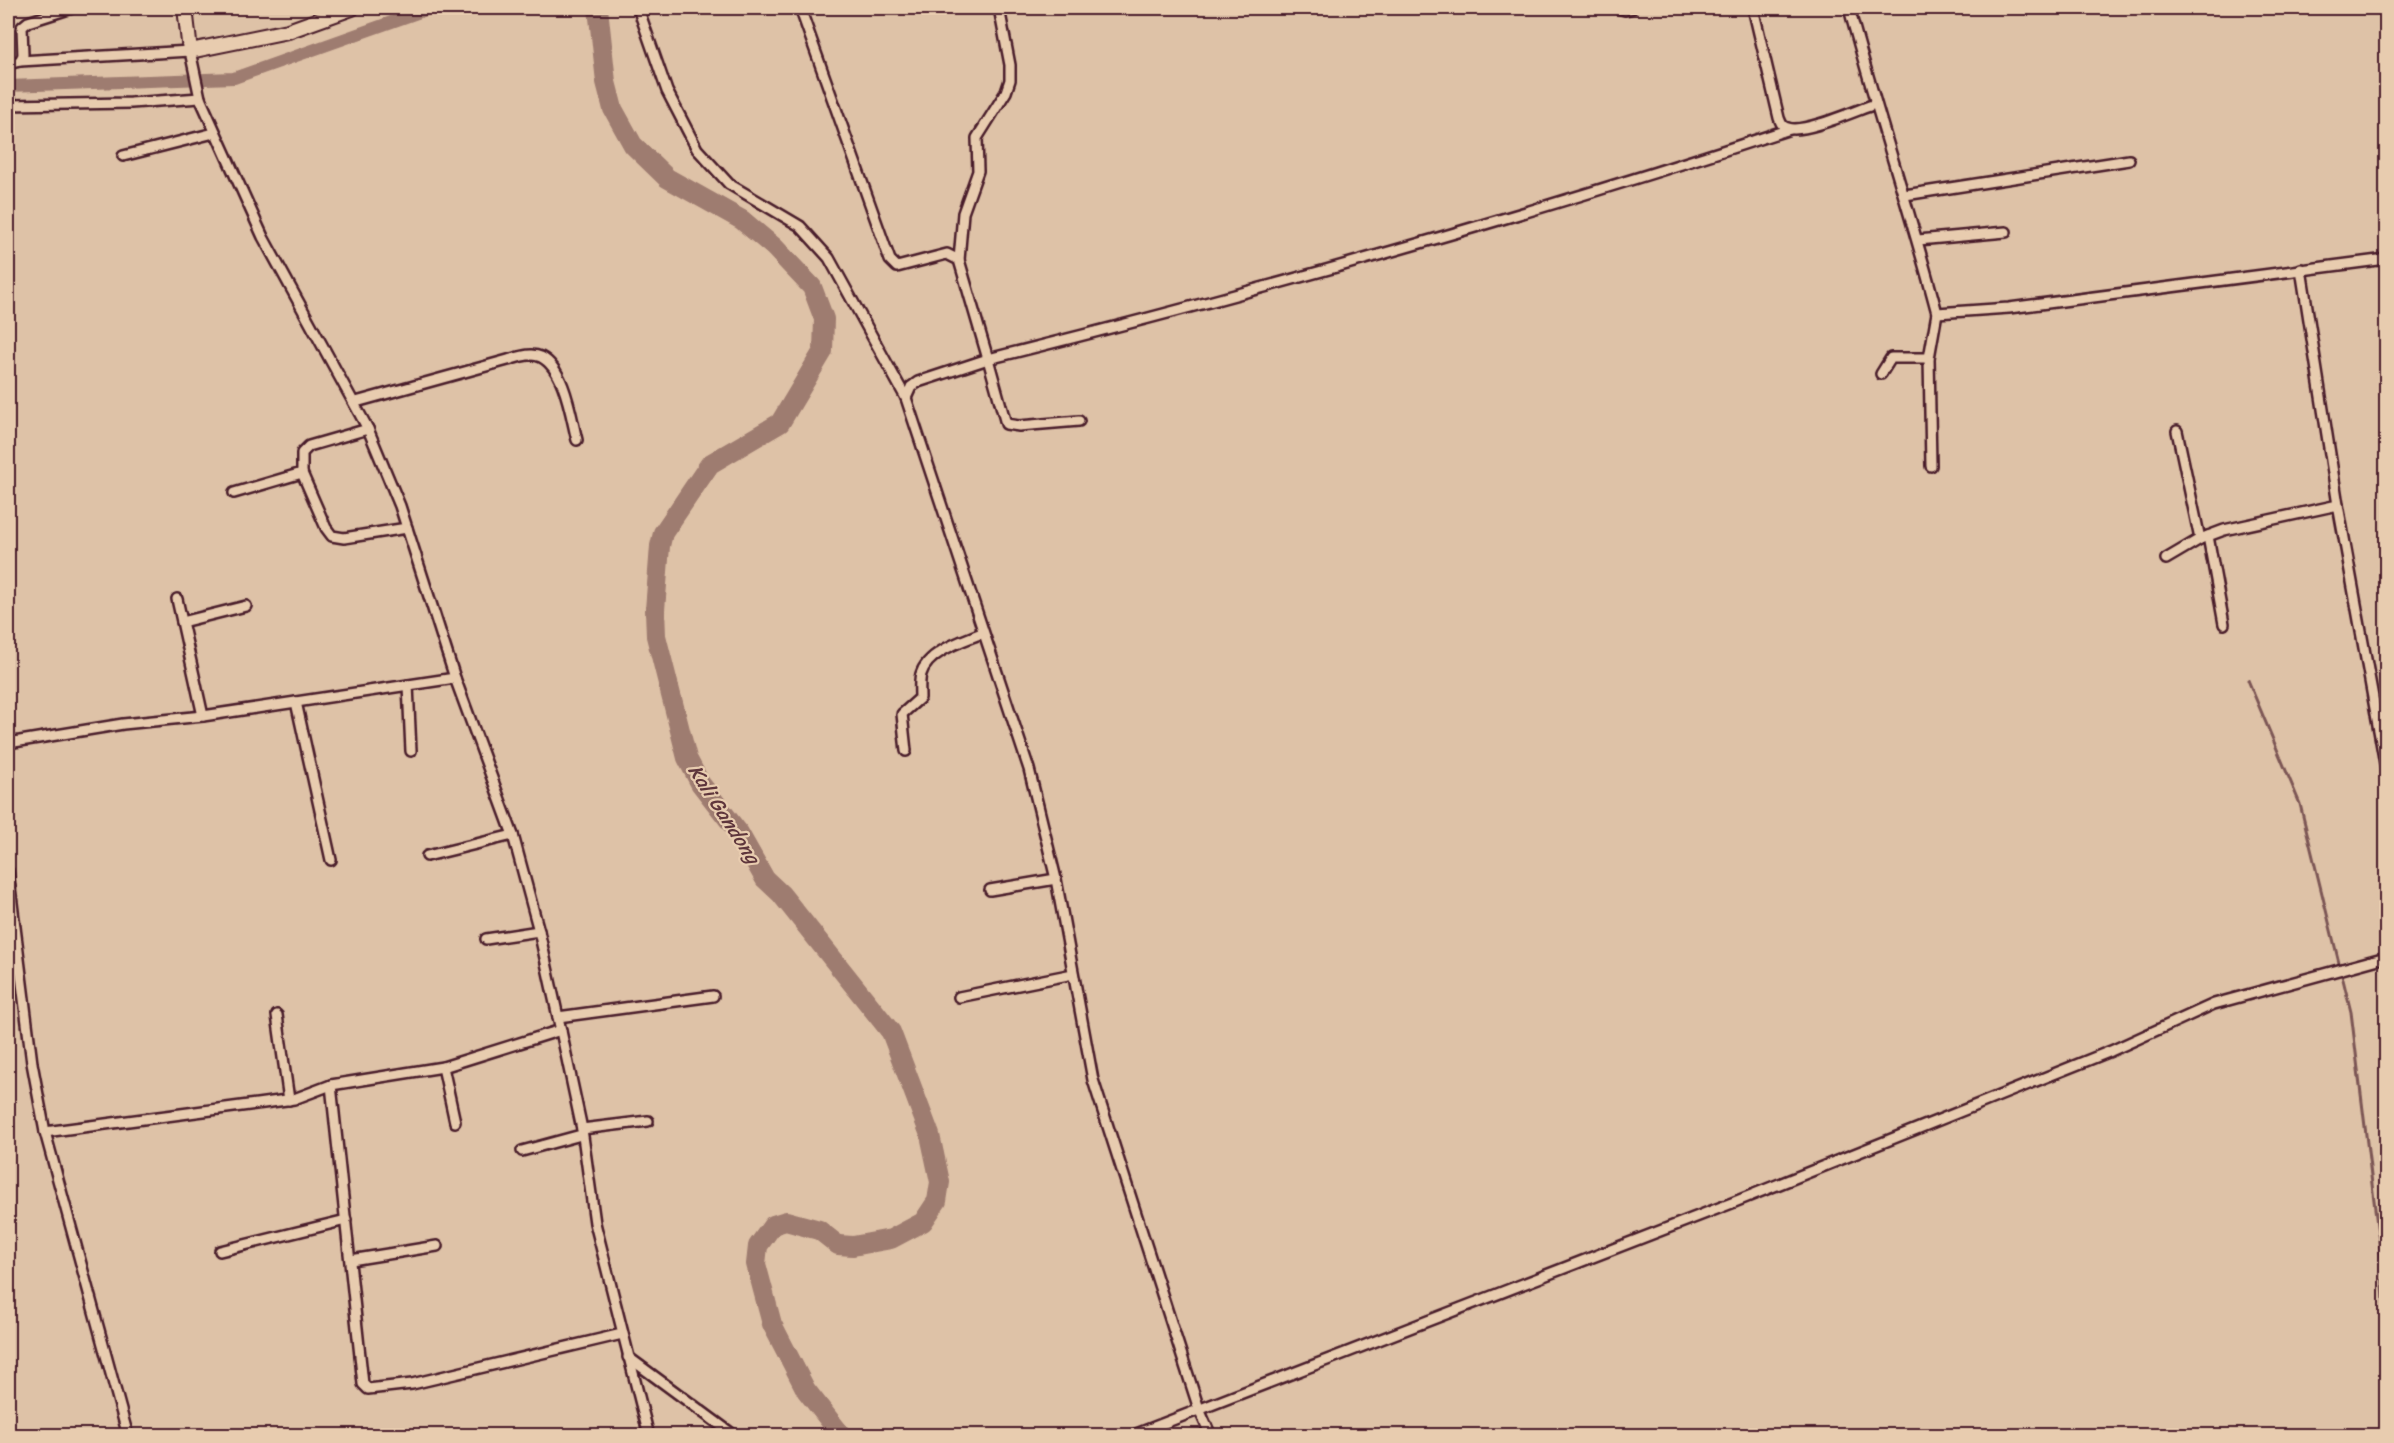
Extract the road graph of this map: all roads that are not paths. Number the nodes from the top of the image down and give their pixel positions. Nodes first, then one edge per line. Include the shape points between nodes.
1 (72, 8) edge
2 (185, 8) edge
3 (351, 8) edge
4 (638, 8) edge
5 (800, 8) edge
6 (999, 8) edge
7 (1618, 8) edge
8 (1632, 8) edge
9 (1753, 8) edge
10 (1849, 8) edge
11 (49, 11) edge
12 (191, 57) junction
13 (20, 61) junction
14 (8, 64) edge
15 (199, 93) junction
16 (1875, 104) junction
17 (8, 105) edge
18 (1790, 129) junction
19 (214, 133) junction
20 (123, 156) dead end
21 (2129, 160) dead end
22 (1905, 195) junction
23 (2006, 232) dead end
24 (1918, 240) junction
25 (959, 260) junction
26 (2386, 260) edge
27 (2301, 269) junction
28 (1937, 313) junction
29 (1929, 358) junction
30 (988, 359) junction
31 (1881, 374) dead end
32 (906, 398) junction
33 (356, 402) junction
34 (1079, 421) dead end
35 (368, 429) junction
36 (2177, 431) dead end
37 (577, 440) dead end
38 (1930, 466) dead end
39 (302, 473) junction
40 (234, 493) dead end
41 (2338, 505) junction
42 (407, 528) junction
43 (2204, 538) junction
44 (2166, 559) dead end
45 (177, 599) dead end
46 (246, 606) dead end
47 (182, 622) junction
48 (2224, 624) dead end
49 (982, 633) junction
50 (456, 678) junction
51 (408, 685) junction
52 (296, 702) junction
53 (203, 716) junction
54 (8, 743) edge
55 (411, 751) dead end
56 (906, 751) dead end
57 (2386, 769) edge
58 (513, 835) junction
59 (428, 856) dead end
60 (331, 860) dead end
61 (8, 871) edge
62 (1056, 879) junction
63 (990, 890) dead end
64 (10, 923) edge
65 (539, 931) junction
66 (486, 939) dead end
67 (2386, 957) edge
68 (1073, 974) junction
69 (713, 996) dead end
70 (959, 997) dead end
71 (277, 1015) dead end
72 (558, 1017) junction
73 (561, 1030) junction
74 (443, 1067) junction
75 (331, 1085) junction
76 (288, 1100) junction
77 (648, 1121) dead end
78 (455, 1122) dead end
79 (45, 1132) junction
80 (582, 1132) junction
81 (522, 1151) dead end
82 (346, 1220) junction
83 (436, 1246) dead end
84 (220, 1251) dead end
85 (351, 1260) junction
86 (622, 1334) junction
87 (628, 1357) junction
88 (1199, 1409) junction
89 (128, 1436) edge
90 (649, 1436) edge
91 (735, 1436) edge
92 (1131, 1436) edge
93 (1212, 1436) edge

1 - 11 street
2 - 12 street
3 - 12 street via 288,31
4 - 32 street via 667,91 697,149 729,184 800,226 829,258
5 - 25 street via 890,260 897,267 947,254
6 - 25 street via 1010,80 977,138 978,171 963,213
7 - 8 street
9 - 18 street via 1779,118
10 - 16 street
11 - 13 street via 22,27
12 - 13 street
12 - 15 street
13 - 14 street
15 - 17 street via 131,104
15 - 19 street
16 - 18 street
16 - 22 street
18 - 30 street via 1571,201 1124,326
19 - 20 street
19 - 33 street via 263,237
21 - 22 street
22 - 24 street
23 - 24 street
24 - 28 street
25 - 30 street
26 - 27 street
27 - 28 street via 2009,308
27 - 41 street
28 - 29 street
29 - 31 street via 1891,358
29 - 38 street
30 - 32 street via 918,382
30 - 34 street via 1006,423 1019,426
32 - 49 street
33 - 35 street
33 - 37 street via 529,355 540,357 556,373 565,391
35 - 39 street via 305,448
35 - 42 street
36 - 43 street
39 - 40 street
39 - 42 street via 332,536 344,538
41 - 43 street
41 - 57 street
42 - 50 street
43 - 44 street
43 - 48 street
45 - 47 street
46 - 47 street
47 - 53 street
49 - 56 street via 950,646 927,664 921,674 920,698 902,714
49 - 62 street via 1029,769
50 - 51 street
50 - 58 street
51 - 52 street
51 - 55 street
52 - 53 street
52 - 60 street
53 - 54 street via 123,724
58 - 59 street
58 - 65 street
61 - 64 street
62 - 63 street
62 - 68 street
64 - 79 street
65 - 66 street
65 - 72 street
67 - 88 street via 2214,1004 2111,1051 1732,1203
68 - 70 street
68 - 88 street via 1093,1080
69 - 72 street
71 - 76 street
72 - 73 street
73 - 74 street
73 - 80 street
74 - 75 street
74 - 78 street
75 - 76 street
75 - 82 street
76 - 79 street
77 - 80 street
79 - 89 street
80 - 81 street
80 - 86 street via 595,1223
82 - 84 street
82 - 85 street
83 - 85 street
85 - 86 street via 363,1384 368,1389 412,1384
86 - 87 street
87 - 90 street
87 - 91 street
88 - 92 street
88 - 93 street

